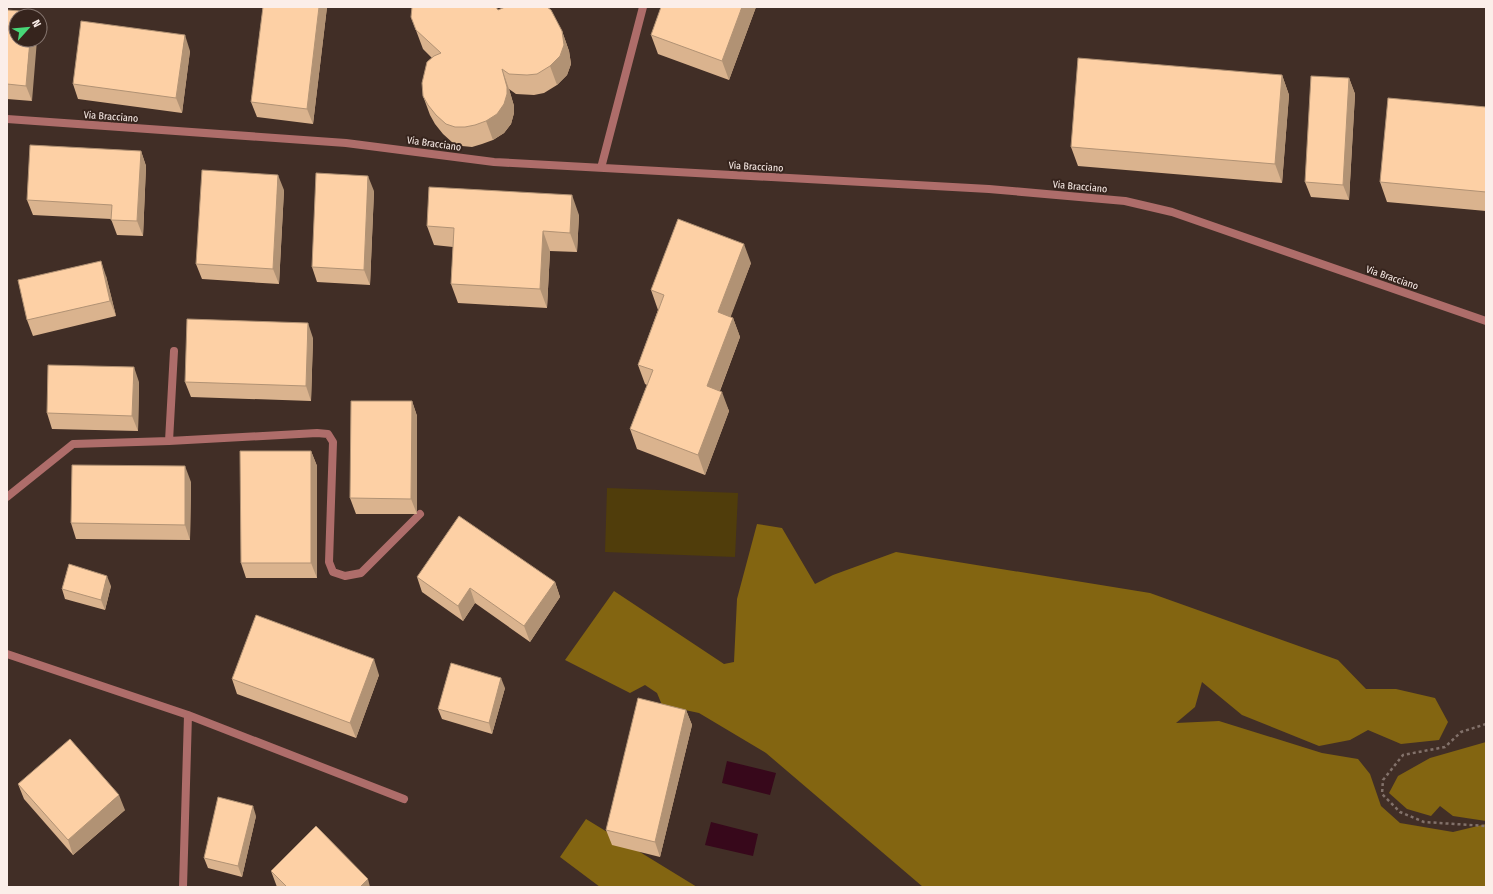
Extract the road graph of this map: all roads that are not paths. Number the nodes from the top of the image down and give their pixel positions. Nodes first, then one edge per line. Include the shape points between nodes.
1 (643, 7) edge
2 (7, 119) edge
3 (601, 168) junction
4 (1486, 321) edge
5 (174, 351) dead end
6 (170, 441) junction
7 (7, 497) edge
8 (420, 514) dead end
9 (7, 654) edge
10 (188, 715) junction
11 (404, 799) dead end
12 (182, 887) edge

1 - 3 street
2 - 3 street, Via Bracciano via 346,143 494,162
3 - 4 street, Via Bracciano via 989,189 1126,200 1172,212
5 - 6 street
6 - 7 street via 73,444
6 - 8 street via 328,434 333,442 329,562 333,572 344,576 360,573
9 - 10 street
10 - 11 street
10 - 12 street

